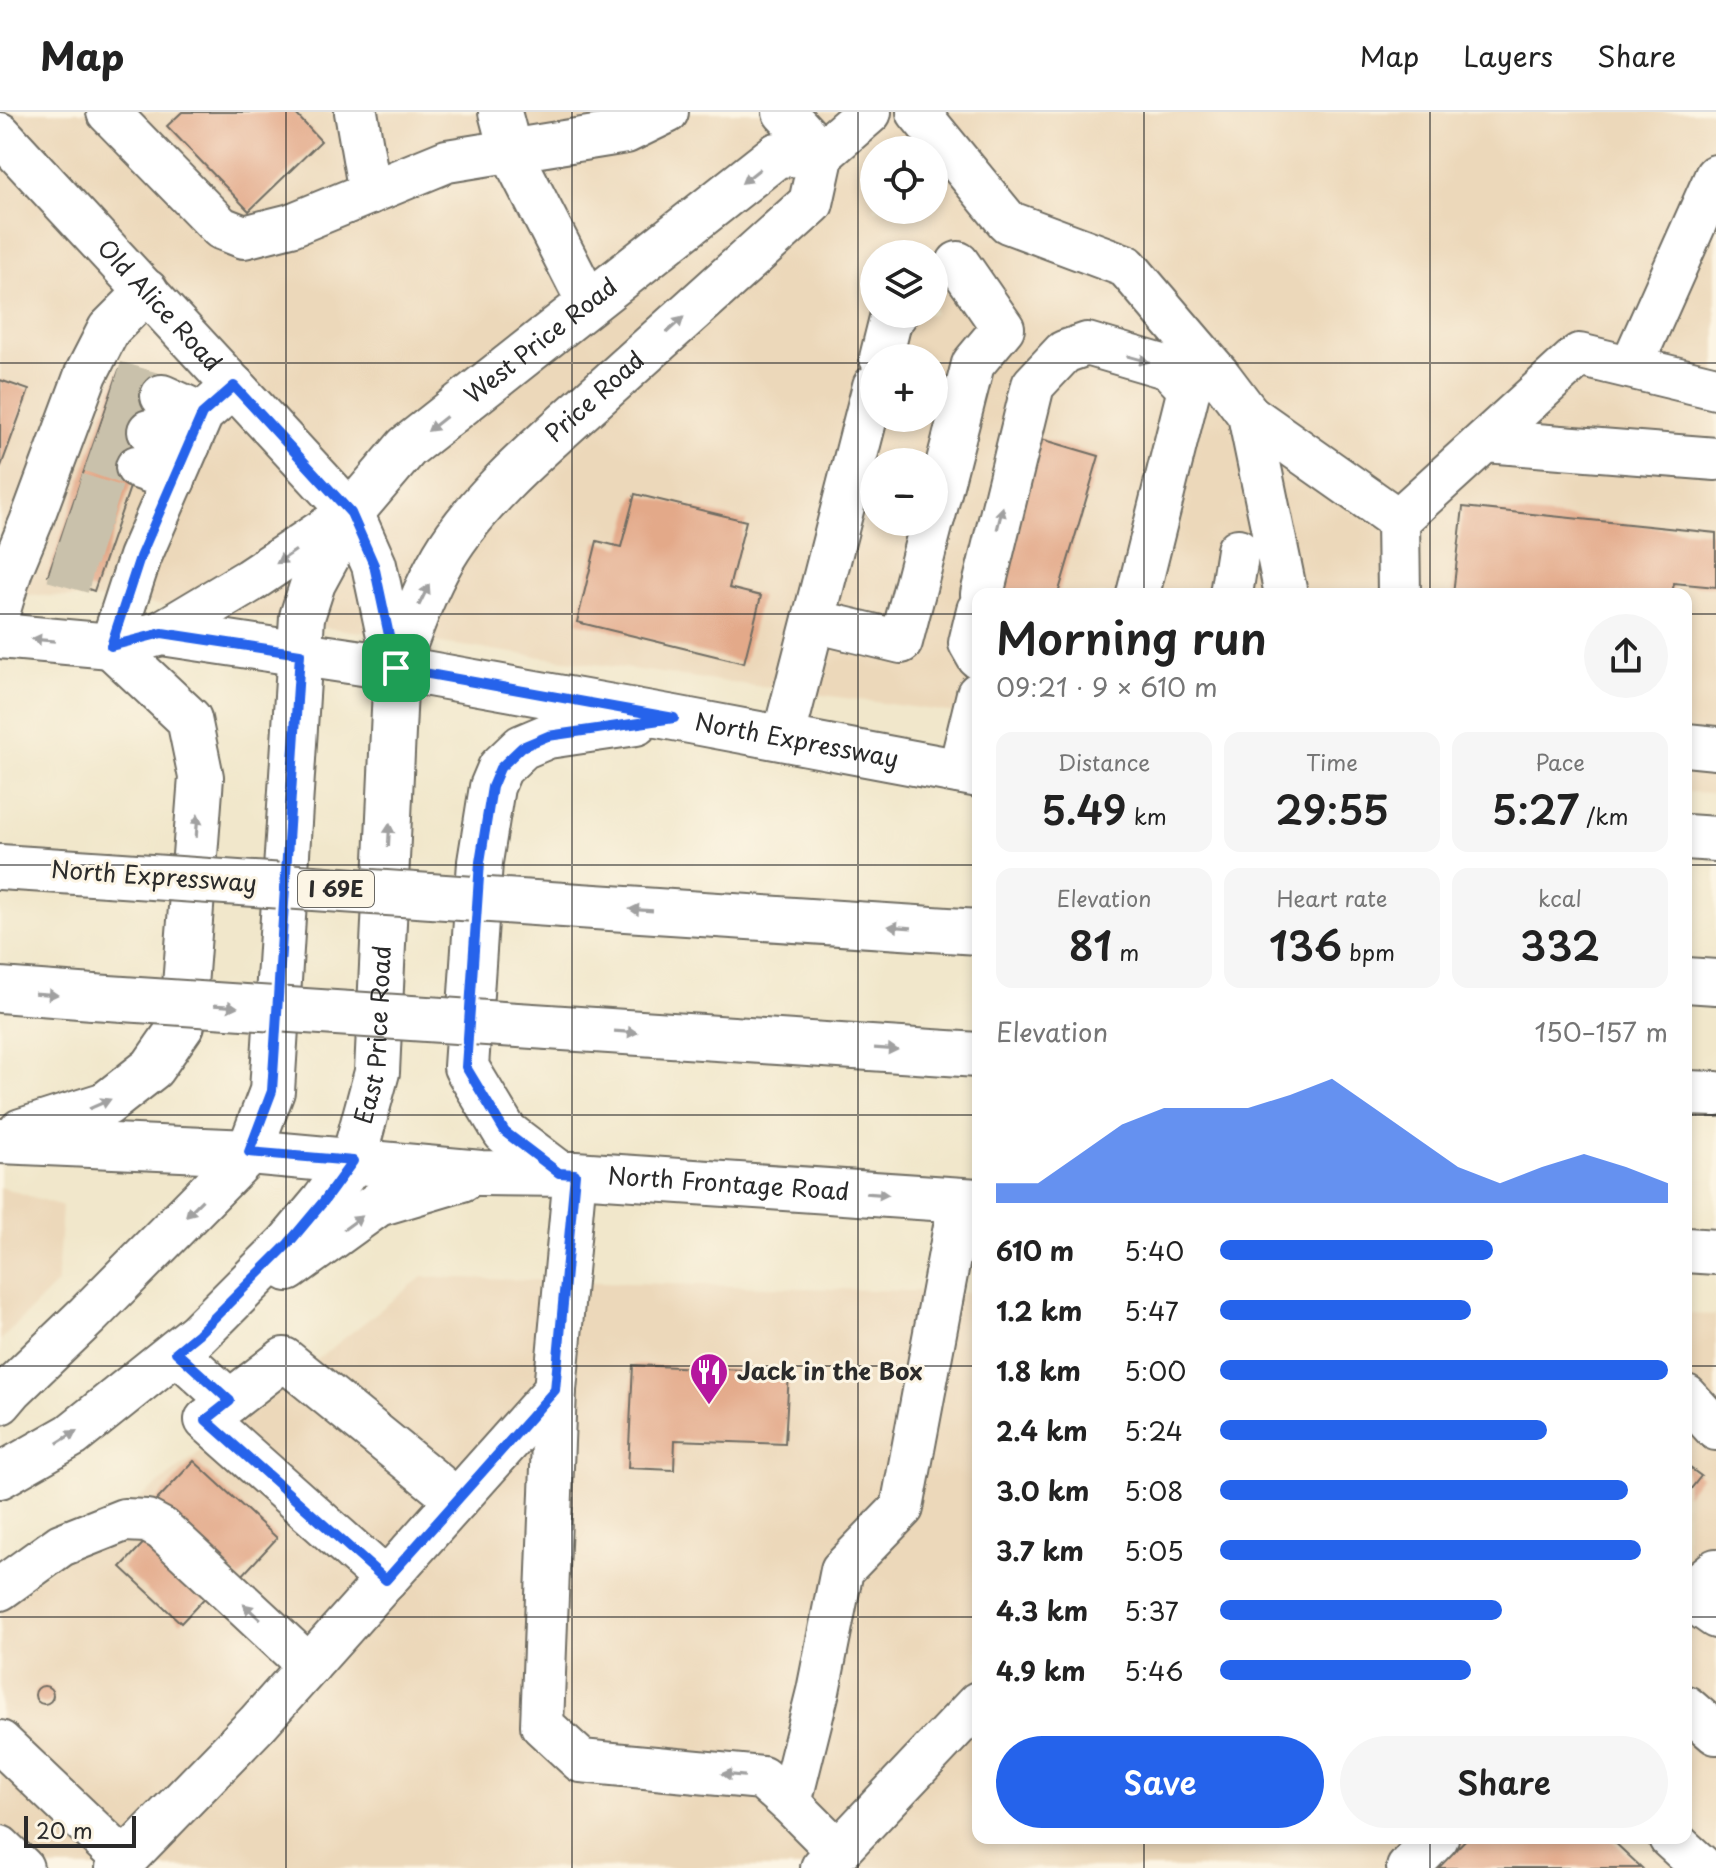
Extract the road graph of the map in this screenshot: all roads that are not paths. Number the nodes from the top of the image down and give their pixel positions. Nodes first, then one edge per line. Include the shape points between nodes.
1 (108, 112) edge
2 (356, 112) edge
3 (667, 112) edge
4 (784, 112) edge
5 (869, 112) edge
6 (918, 112) edge
7 (10, 127) edge
8 (505, 131) edge
9 (822, 153) junction
10 (1716, 176) edge
11 (370, 193) junction
12 (1008, 222) junction
13 (948, 271) edge
14 (948, 275) edge
15 (147, 291) junction
16 (589, 304) junction
17 (1631, 367) junction
18 (1204, 381) junction
19 (234, 386) junction
20 (1716, 388) edge
21 (1249, 415) junction
22 (862, 432) edge
23 (1485, 441) junction
24 (1716, 459) edge
25 (948, 461) edge
26 (351, 513) junction
27 (1398, 520) junction
28 (928, 536) edge
29 (1238, 550) dead end
30 (983, 588) edge
31 (1140, 588) edge
32 (1232, 588) edge
33 (1285, 588) edge
34 (1399, 588) edge
35 (0, 607) edge
36 (814, 621) junction
37 (162, 633) junction
38 (0, 636) edge
39 (111, 646) junction
40 (300, 654) junction
41 (396, 668) junction
42 (674, 718) junction
43 (783, 739) junction
44 (972, 742) edge
45 (1692, 746) edge
46 (1716, 748) edge
47 (968, 774) edge
48 (1692, 837) edge
49 (1716, 839) edge
50 (0, 867) edge
51 (972, 932) edge
52 (1692, 980) edge
53 (1716, 982) edge
54 (0, 990) edge
55 (972, 1055) edge
56 (1692, 1093) edge
57 (1716, 1094) edge
58 (0, 1139) edge
59 (249, 1152) junction
60 (353, 1161) junction
61 (481, 1173) junction
62 (567, 1173) junction
63 (969, 1201) edge
64 (1692, 1250) edge
65 (1716, 1252) edge
66 (187, 1343) junction
67 (555, 1390) junction
68 (230, 1401) junction
69 (0, 1402) edge
70 (1692, 1403) edge
71 (1716, 1429) edge
72 (0, 1476) edge
73 (457, 1500) junction
74 (1716, 1570) edge
75 (386, 1580) junction
76 (0, 1589) edge
77 (1692, 1590) edge
78 (1692, 1599) edge
79 (1716, 1617) edge
80 (309, 1666) junction
81 (972, 1709) edge
82 (1692, 1712) edge
83 (1716, 1733) edge
84 (0, 1742) edge
85 (790, 1803) junction
86 (1431, 1844) edge
87 (1677, 1844) edge
88 (0, 1847) edge
89 (830, 1859) edge
90 (121, 1864) edge
91 (22, 1868) edge
92 (1408, 1868) edge
93 (1703, 1868) edge

1 - 11 street via 221,228 244,237 291,225
2 - 11 street
3 - 8 street via 626,132
4 - 9 street
5 - 9 main road
6 - 12 street
7 - 15 street, Old Alice Road
8 - 11 street
8 - 16 street
9 -> 16 main road, West Price Road via 777,155
41 -> 9 main road, Price Road via 421,600 470,519 578,413 811,203
10 - 17 street
12 - 13 street
12 - 18 street via 1126,266
14 - 25 street via 1003,328 973,364
15 - 19 street, Old Alice Road
15 - 35 street via 109,329 89,411 48,524
16 -> 26 main road, West Price Road via 407,447
17 - 20 street
17 - 23 street via 1579,355
18 - 21 street
30 -> 18 street via 1033,385 1064,352 1087,344
18 - 31 street
19 - 26 street, Old Alice Road
19 - 39 street via 169,439 120,566
21 - 27 street
21 - 33 street
22 - 36 street
23 - 24 street
23 - 27 street
26 -> 37 main road
26 - 40 main road, West Price Road via 313,583 302,617
26 - 41 main road via 374,565
27 - 34 street
28 - 36 street via 901,642
29 - 32 street
36 - 43 street
37 - 39 main road, North Expressway
37 - 40 main road, North Expressway
39 -> 38 main road, North Expressway
58 -> 39 main road via 106,1104 152,1068 182,1025 201,777 189,719
40 - 41 main road, North Expressway
40 - 59 main road via 272,1091
41 - 42 main road, North Expressway
60 -> 41 main road, East Price Road via 377,1072
42 - 43 main road, North Expressway
42 - 62 main road via 548,736 522,747 500,768 492,787 480,862 466,1067 505,1132
43 - 47 main road, North Expressway
44 - 47 street
45 - 46 street
48 - 49 main road
51 -> 50 main road, North Expressway / I 69E, bridge
52 - 53 main road
54 -> 55 main road, bridge
56 - 57 main road
58 - 59 main road, North Frontage Road
59 - 60 main road, North Frontage Road
59 -> 69 main road
60 - 61 main road, North Frontage Road
60 - 66 main road, East Price Road via 288,1244
61 - 62 main road, North Frontage Road
66 -> 61 main road via 378,1204
62 -> 63 main road, North Frontage Road
62 - 67 street
63 - 85 street via 902,1508 842,1570
64 - 65 main road
66 - 68 street
72 -> 66 main road, East Price Road via 72,1435
67 - 73 street
85 -> 67 street via 762,1778 581,1761 542,1725
68 - 73 street via 284,1359
68 - 75 street via 206,1420
70 - 71 street
73 - 75 street
74 - 77 street
75 - 80 street
80 -> 76 street via 162,1529 147,1521 124,1520 61,1545
78 - 79 street
80 - 90 street
81 - 89 street
82 - 83 street
84 - 90 street
85 - 89 street
86 - 92 street
87 - 93 street
88 - 91 street

